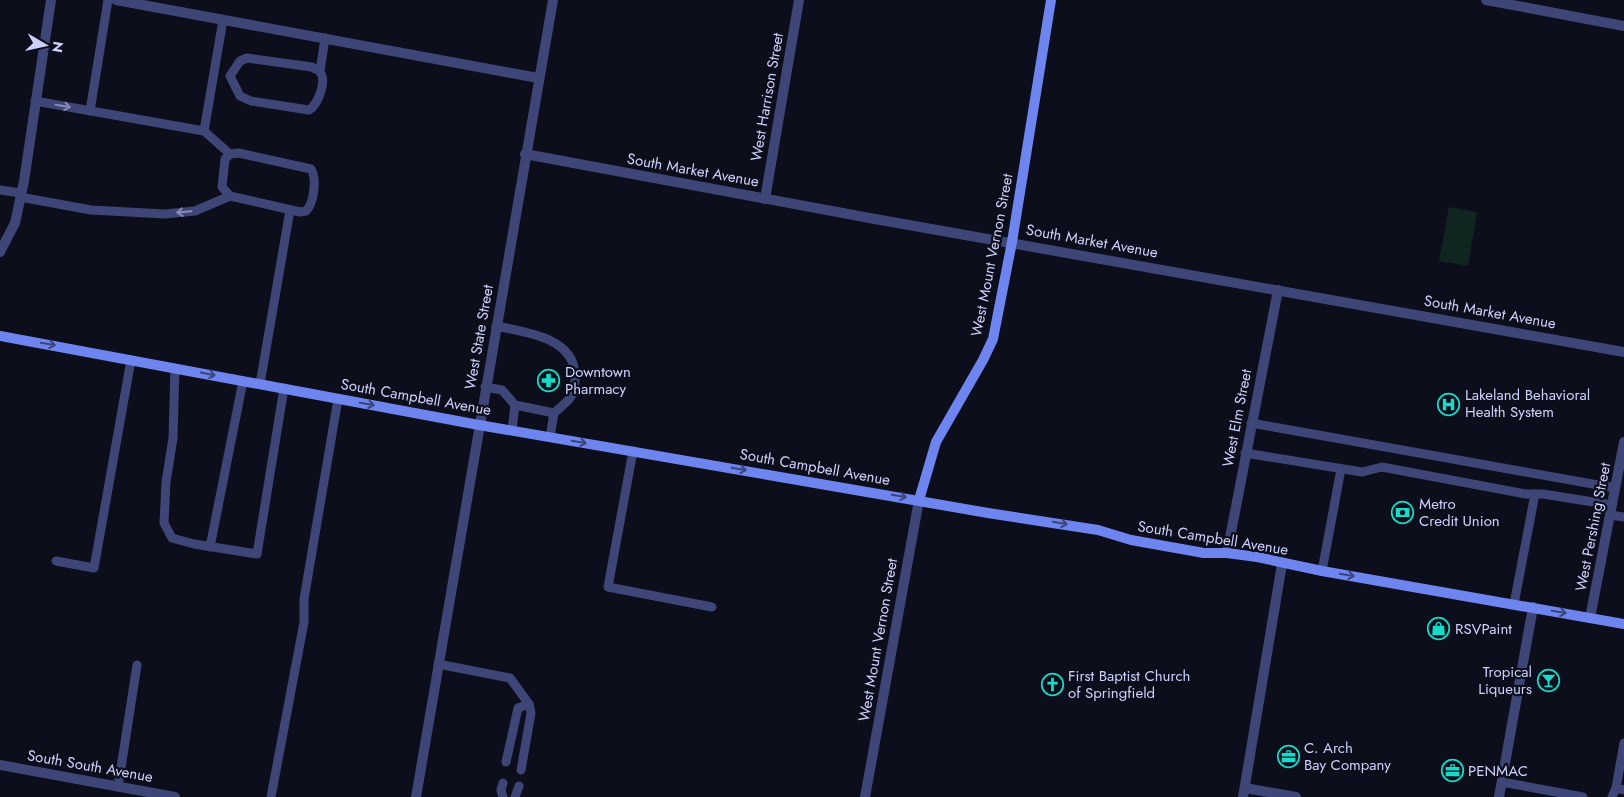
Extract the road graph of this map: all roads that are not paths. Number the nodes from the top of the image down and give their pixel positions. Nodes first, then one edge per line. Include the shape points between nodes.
1 (51, 0) edge
2 (108, 0) edge
3 (116, 0) edge
4 (552, 0) edge
5 (799, 0) edge
6 (1051, 0) edge
7 (1486, 0) edge
8 (223, 20) junction
9 (1624, 26) edge
10 (325, 38) junction
11 (320, 71) junction
12 (214, 73) junction
13 (230, 76) junction
14 (538, 78) junction
15 (35, 101) junction
16 (90, 111) junction
17 (204, 131) junction
18 (230, 154) junction
19 (525, 154) junction
20 (0, 190) edge
21 (21, 195) junction
22 (230, 196) junction
23 (765, 199) junction
24 (290, 210) junction
25 (1012, 242) junction
26 (0, 252) edge
27 (1278, 290) junction
28 (496, 326) junction
29 (0, 336) edge
30 (1624, 352) edge
31 (130, 360) junction
32 (175, 368) junction
33 (243, 381) junction
34 (260, 384) junction
35 (486, 387) junction
36 (284, 388) junction
37 (338, 398) junction
38 (515, 405) junction
39 (554, 413) junction
40 (1251, 423) junction
41 (479, 425) junction
42 (512, 430) junction
43 (550, 437) junction
44 (1624, 442) edge
45 (634, 451) junction
46 (1245, 453) junction
47 (1341, 469) junction
48 (1615, 488) junction
49 (1534, 494) junction
50 (918, 500) junction
51 (1611, 510) junction
52 (1624, 518) edge
53 (210, 547) junction
54 (1227, 552) junction
55 (56, 561) dead end
56 (1282, 564) junction
57 (1322, 571) junction
58 (1514, 604) junction
59 (712, 607) dead end
60 (1533, 607) junction
61 (1590, 618) junction
62 (1624, 624) edge
63 (438, 664) junction
64 (137, 665) dead end
65 (529, 704) junction
66 (1624, 743) edge
67 (506, 762) dead end
68 (0, 765) edge
69 (521, 770) dead end
70 (1502, 782) junction
71 (503, 783) dead end
72 (519, 786) dead end
73 (118, 787) junction
74 (1617, 792) edge
75 (1244, 793) edge
76 (174, 797) edge
77 (271, 797) edge
78 (416, 797) edge
79 (502, 797) edge
80 (515, 797) edge
81 (865, 797) edge
82 (1296, 797) edge
83 (1500, 797) edge
84 (1583, 797) edge

1 - 15 street
2 - 16 lane
3 - 8 street
4 - 14 street, West State Street
5 - 23 street, West Harrison Street
6 - 25 main road, West Mount Vernon Street
7 - 9 street
8 - 10 street
8 - 12 lane
10 - 11 lane
10 - 14 street
11 - 13 lane via 312,67 247,58 240,61
11 - 13 lane via 323,78 318,102 309,110 251,101 240,96
12 - 13 lane
12 - 17 lane
14 - 19 street, West State Street
15 -> 16 lane
15 - 21 street
16 - 17 lane
17 - 18 lane
18 - 22 lane via 226,159 222,187
18 - 24 lane via 239,153 311,168 315,175 310,207 306,211
19 - 23 street, South Market Avenue
19 - 28 street, West State Street
20 - 21 lane
22 -> 21 lane via 195,211 165,214 92,210
21 - 26 street via 15,223
22 - 24 lane
23 - 25 street, South Market Avenue
24 - 34 lane
25 - 27 street, South Market Avenue
25 - 50 main road, West Mount Vernon Street via 993,338 936,442
27 - 30 street, South Market Avenue
27 - 40 street, West Elm Street
28 - 35 street, West State Street
28 - 39 lane via 545,337 572,359 575,376 573,397
29 -> 31 main road, South Campbell Avenue
31 - 32 main road, South Campbell Avenue
31 - 55 lane via 94,568
32 -> 33 main road, South Campbell Avenue
32 - 53 lane via 173,438 164,523 172,538
33 - 34 main road, South Campbell Avenue
33 - 53 lane
34 - 36 main road, South Campbell Avenue
35 - 38 lane via 502,390
35 - 41 street, West State Street
36 - 37 main road, South Campbell Avenue
36 - 53 lane via 257,554
37 -> 41 main road, South Campbell Avenue
37 - 77 lane via 304,599 304,622
38 - 39 lane
38 - 42 lane
39 - 43 lane
40 - 46 street, West Elm Street
40 - 48 lane
41 - 42 main road, South Campbell Avenue
41 - 63 street, West State Street
42 - 43 main road, South Campbell Avenue
43 -> 45 main road, South Campbell Avenue
44 - 48 street, West Pershing Street
45 -> 50 main road, South Campbell Avenue
45 - 59 lane via 608,586
46 - 47 lane
46 - 54 street, West Elm Street
47 - 49 lane via 1362,472 1382,467
47 - 57 lane
48 - 51 street, West Pershing Street
49 - 51 lane
49 - 58 lane
50 -> 54 main road, South Campbell Avenue via 1098,530 1131,540 1204,553
50 - 81 street, West Mount Vernon Street
51 - 52 lane
51 - 61 street, West Pershing Street
54 - 56 main road, South Campbell Avenue
56 - 57 main road, South Campbell Avenue
56 - 75 street
57 -> 58 main road, South Campbell Avenue
58 - 60 main road, South Campbell Avenue
60 -> 61 main road, South Campbell Avenue
60 - 70 street
61 - 62 main road, South Campbell Avenue
63 - 65 lane via 510,678
63 - 78 street, West State Street
64 - 73 lane
65 - 67 lane via 518,708
65 - 69 lane via 531,713
66 - 74 lane
68 - 73 street, South South Avenue
70 - 83 street
70 - 84 lane
71 - 79 lane
72 - 80 lane
73 - 76 street, South South Avenue
75 - 82 street

